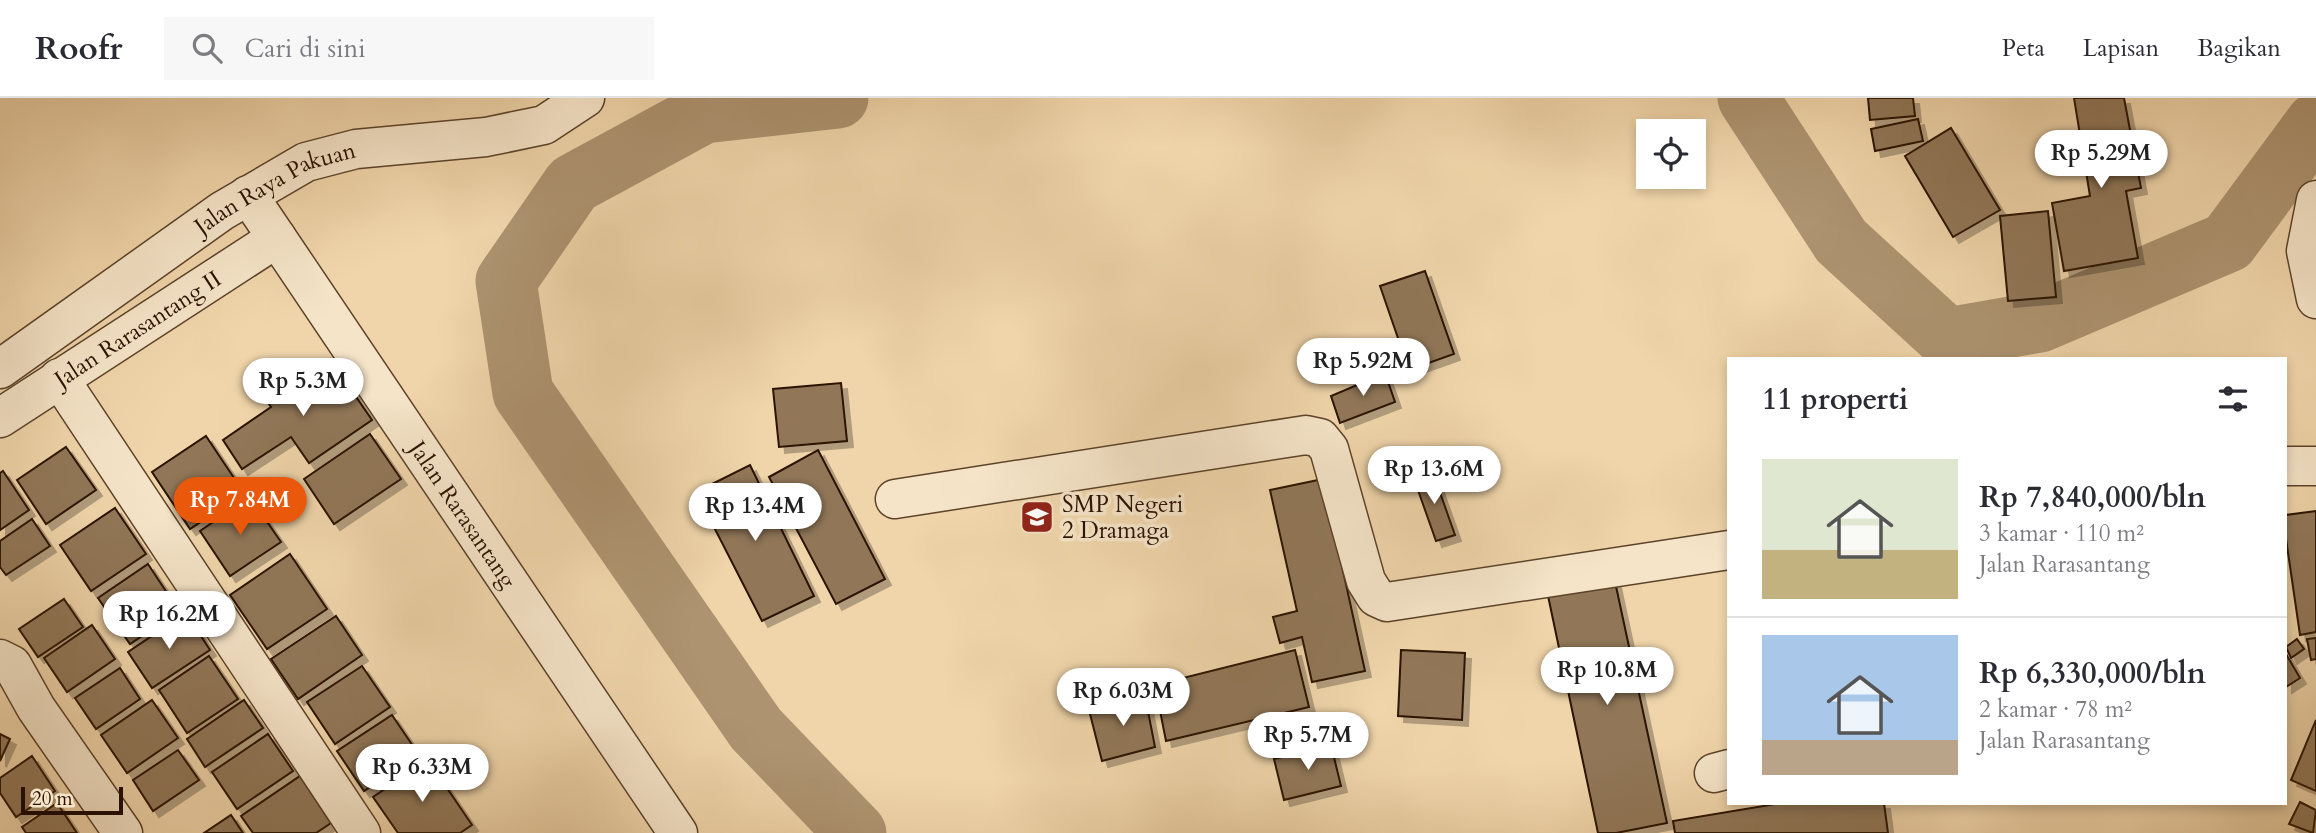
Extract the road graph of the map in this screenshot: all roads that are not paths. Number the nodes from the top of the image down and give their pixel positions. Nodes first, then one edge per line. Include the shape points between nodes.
1 (585, 98) edge
2 (248, 195) junction
3 (2316, 200) edge
4 (277, 239) junction
5 (2316, 299) edge
6 (0, 369) edge
7 (59, 379) junction
8 (0, 418) edge
9 (2287, 466) edge
10 (2316, 466) edge
11 (895, 499) dead end
12 (1727, 550) edge
13 (0, 659) edge
14 (0, 694) edge
15 (36, 708) junction
16 (123, 833) edge
17 (361, 833) edge
18 (678, 833) edge

1 - 2 street, Jalan Raya Pakuan via 544,125 486,137 356,149 306,163
2 - 4 street, Jalan Rarasantang
2 - 6 street, Jalan Raya Pakuan
3 - 5 street via 2306,251
4 - 7 street, Jalan Rarasantang II
4 - 18 street, Jalan Rarasantang
7 - 8 street, Jalan Rarasantang II
7 - 17 street
9 - 10 street
11 - 12 street via 1306,435 1320,438 1329,449 1366,581 1376,597 1387,602
13 - 15 street via 12,665
14 - 15 street
15 - 16 street

